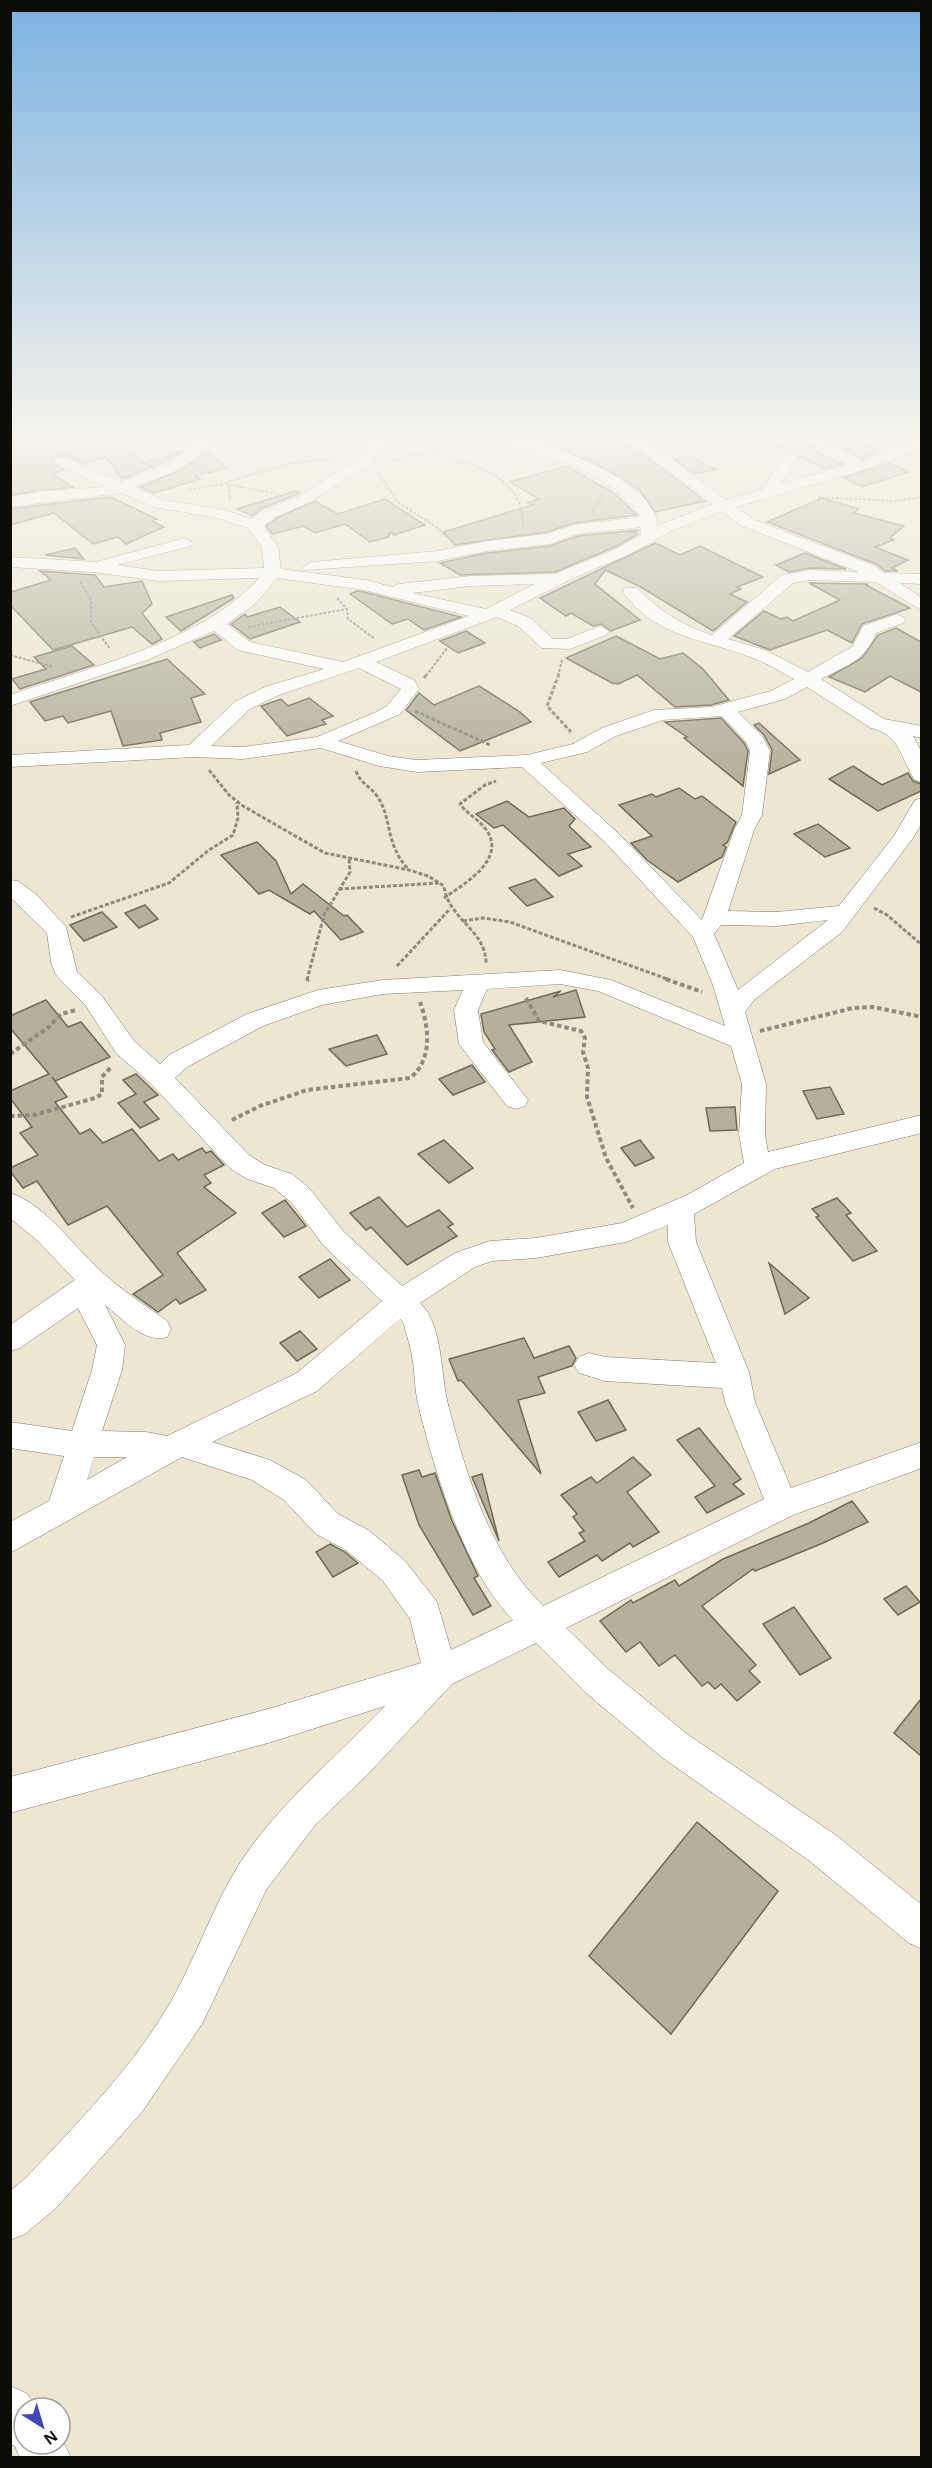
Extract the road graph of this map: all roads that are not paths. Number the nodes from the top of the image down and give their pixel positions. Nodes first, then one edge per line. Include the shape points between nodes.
1 (161, 549) edge
2 (271, 549) edge
3 (474, 549) edge
4 (626, 549) edge
5 (820, 549) edge
6 (10, 562) edge
7 (93, 567) junction
8 (278, 574) junction
9 (880, 576) junction
10 (561, 579) junction
11 (921, 579) edge
12 (389, 591) junction
13 (632, 592) dead end
14 (921, 606) edge
15 (493, 613) junction
16 (897, 619) dead end
17 (221, 628) junction
18 (600, 631) dead end
19 (714, 642) junction
20 (352, 664) junction
21 (808, 679) junction
22 (10, 701) edge
23 (727, 711) junction
24 (891, 728) junction
25 (921, 732) edge
26 (321, 742) junction
27 (189, 751) junction
28 (10, 761) edge
29 (529, 764) junction
30 (921, 776) edge
31 (921, 804) edge
32 (10, 886) edge
33 (849, 905) junction
34 (709, 926) junction
35 (480, 982) junction
36 (730, 1005) junction
37 (740, 1038) junction
38 (160, 1078) junction
39 (516, 1100) dead end
40 (921, 1124) edge
41 (758, 1166) junction
42 (10, 1203) edge
43 (680, 1209) junction
44 (89, 1286) junction
45 (401, 1301) junction
46 (157, 1329) dead end
47 (10, 1340) edge
48 (589, 1365) dead end
49 (735, 1377) junction
50 (10, 1435) edge
51 (83, 1444) junction
52 (175, 1446) junction
53 (921, 1455) edge
54 (782, 1505) junction
55 (61, 1511) junction
56 (10, 1539) edge
57 (538, 1623) junction
58 (440, 1673) junction
59 (10, 1795) edge
60 (921, 1930) edge
61 (10, 2219) edge

1 - 7 street
2 - 8 street
3 - 8 street via 325,564
4 - 10 street
5 - 9 street
6 - 7 street
7 - 8 street via 158,576
8 - 12 street
8 - 17 street
9 - 11 street
9 - 14 street
9 - 19 street via 810,575 788,579
10 - 12 street via 415,585
10 - 15 street
12 - 15 street
13 - 19 street via 669,624
15 - 18 street via 524,622 552,645 570,644
15 - 20 street
16 - 21 street via 869,630 861,649
17 - 20 street via 244,646
17 - 22 street
19 - 21 street via 759,654
20 - 26 street via 398,678 410,689 399,708 389,714 335,732
20 - 27 street via 253,699
21 - 23 street via 778,695
21 - 24 street via 862,715
23 - 29 street via 661,714 609,732 580,748
23 - 34 street via 760,751 753,815
24 - 25 street
24 - 30 street via 906,740
26 - 27 street via 243,753
26 - 29 street via 386,762 417,766
27 - 28 street
29 - 34 street
31 - 33 street via 903,838
32 - 38 street via 29,900 58,932 67,975 89,997 125,1047
33 - 34 street via 777,919
33 - 36 street via 823,937
34 - 36 street
35 - 37 street via 560,977 603,985
35 - 38 street via 346,992 301,1003 214,1040 178,1061
35 - 39 street via 466,1010 471,1044
36 - 37 street
37 - 41 street via 754,1084 752,1134
38 - 45 street via 240,1162 283,1181 300,1195 334,1239
40 - 41 street
41 - 43 street
42 - 44 street via 48,1234
43 - 45 street via 626,1232 536,1248 490,1251 465,1260
43 - 49 street via 682,1242
44 - 46 street
44 - 47 street
44 - 51 street via 111,1345
45 - 52 street via 307,1382
45 - 57 street via 416,1317 422,1335 433,1406 480,1543 513,1598
48 - 49 street
49 - 54 street via 740,1402
50 - 51 street
51 - 52 street
51 - 55 street
52 - 55 street
52 - 58 street via 268,1474 295,1490 327,1524 357,1540 394,1571 424,1613
53 - 54 street
54 - 57 street
55 - 56 street
57 - 58 street
57 - 60 street via 596,1680 675,1746 824,1850
58 - 59 street via 268,1726
58 - 61 street via 356,1762 303,1811 253,1877 188,2010 128,2098 41,2193

